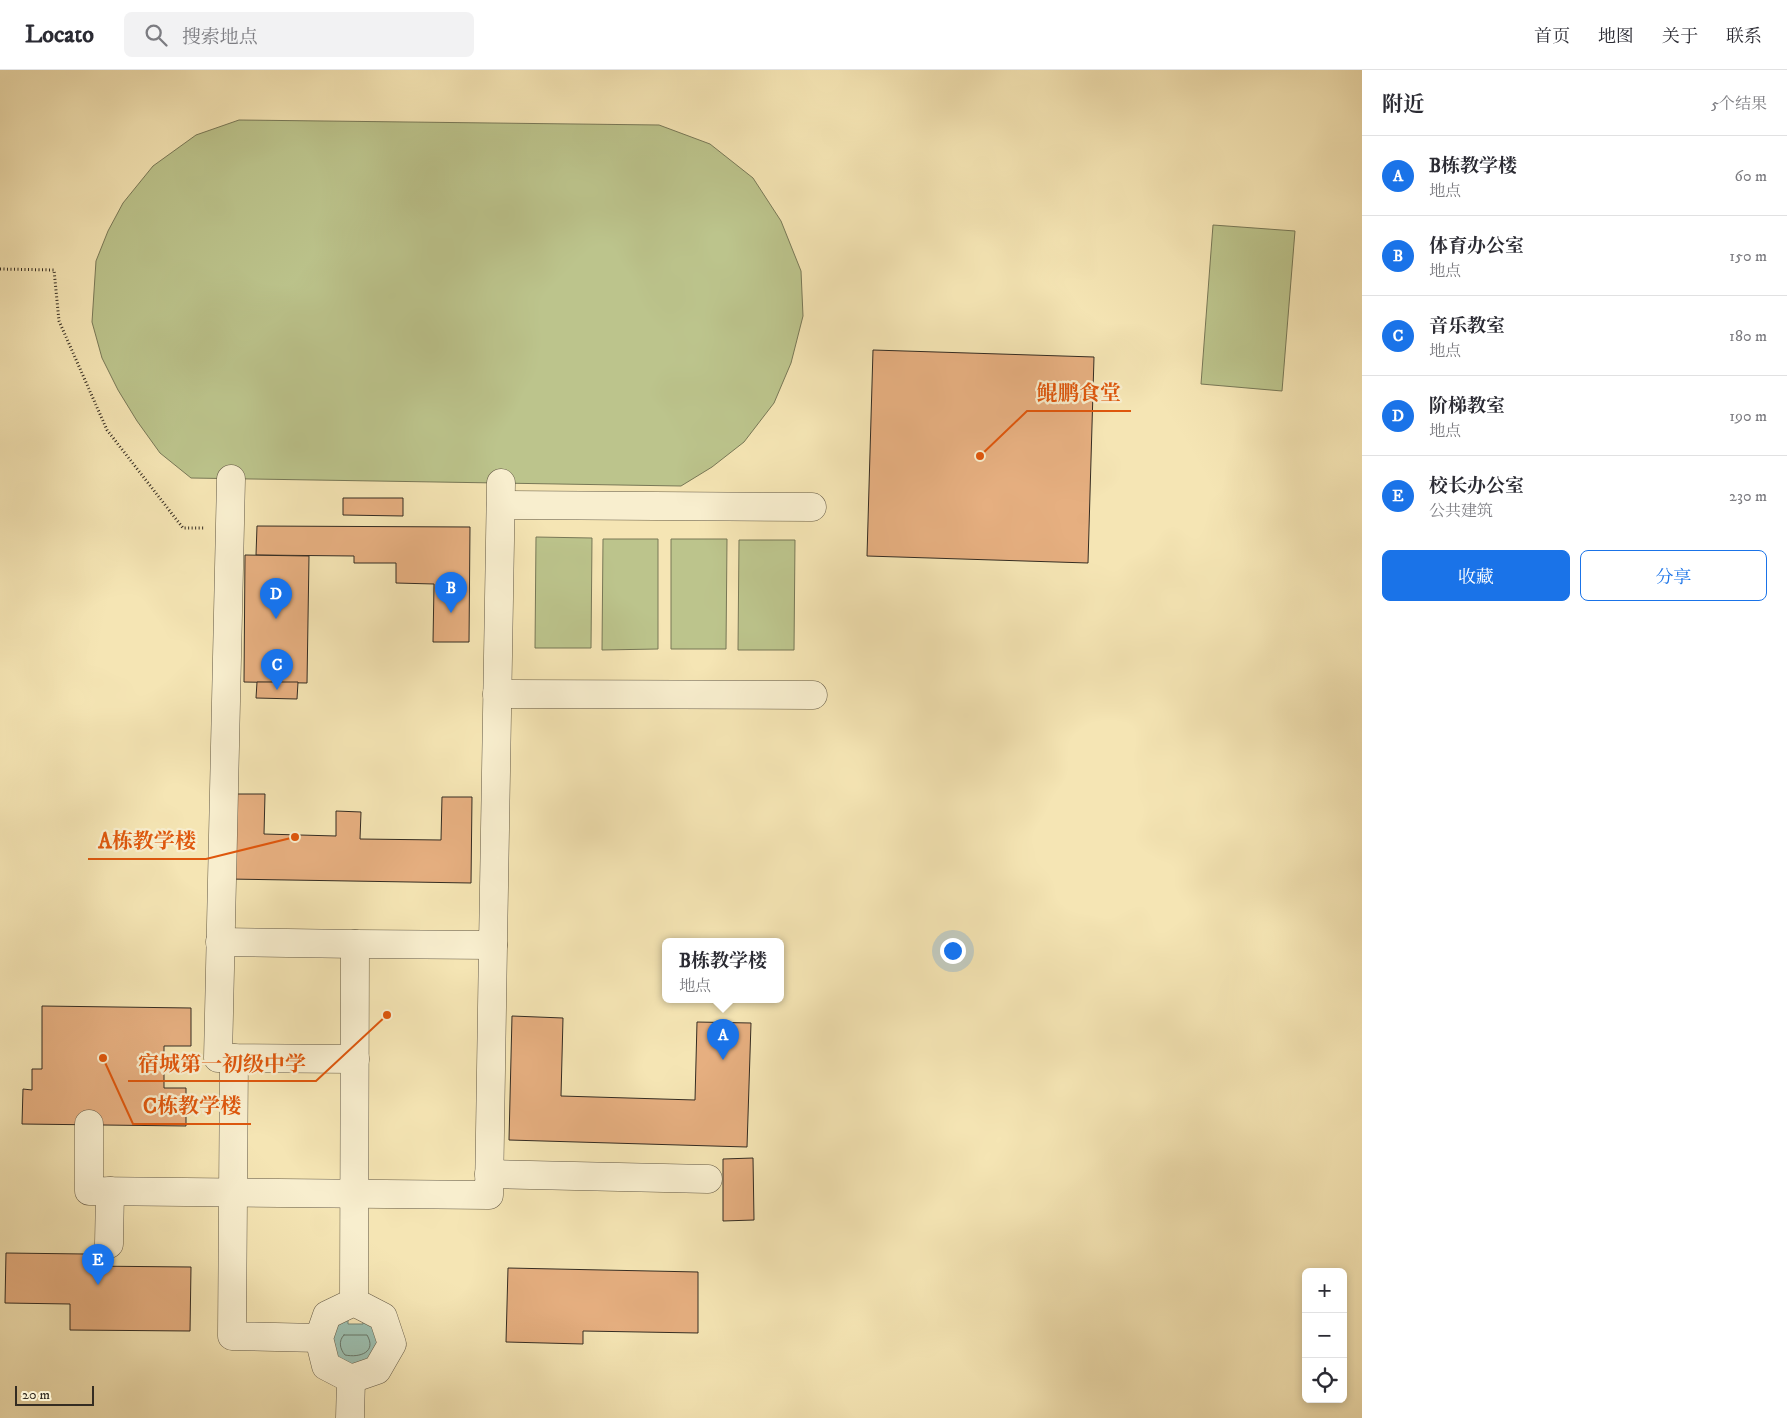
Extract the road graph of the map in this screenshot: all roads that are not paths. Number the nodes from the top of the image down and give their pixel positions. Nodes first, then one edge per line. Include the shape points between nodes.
1 (231, 479) dead end
2 (812, 507) dead end
3 (497, 694) junction
4 (813, 695) dead end
5 (220, 942) junction
6 (355, 944) junction
7 (493, 945) junction
8 (234, 1058) junction
9 (355, 1059) junction
10 (89, 1124) dead end
11 (489, 1174) junction
12 (708, 1178) dead end
13 (110, 1191) junction
14 (234, 1192) junction
15 (355, 1194) junction
16 (109, 1244) dead end
17 (354, 1302) junction
18 (319, 1338) junction
19 (351, 1379) junction
20 (350, 1418) edge

1 - 5 street
2 - 3 street via 501,494
3 - 4 street
3 - 7 street
5 - 6 street
5 - 8 street via 218,1058
6 - 7 street
6 - 9 street
7 - 11 street
8 - 9 street
8 - 14 street
9 - 15 street
10 - 13 street via 89,1191
11 - 12 street
11 - 15 street via 489,1195
13 - 14 street
13 - 16 street
14 - 15 street
14 - 18 street via 232,1336
15 - 17 street
17 - 18 street via 328,1315
17 - 19 street via 383,1317 392,1344 377,1370
18 - 19 street via 326,1366
19 - 20 street

